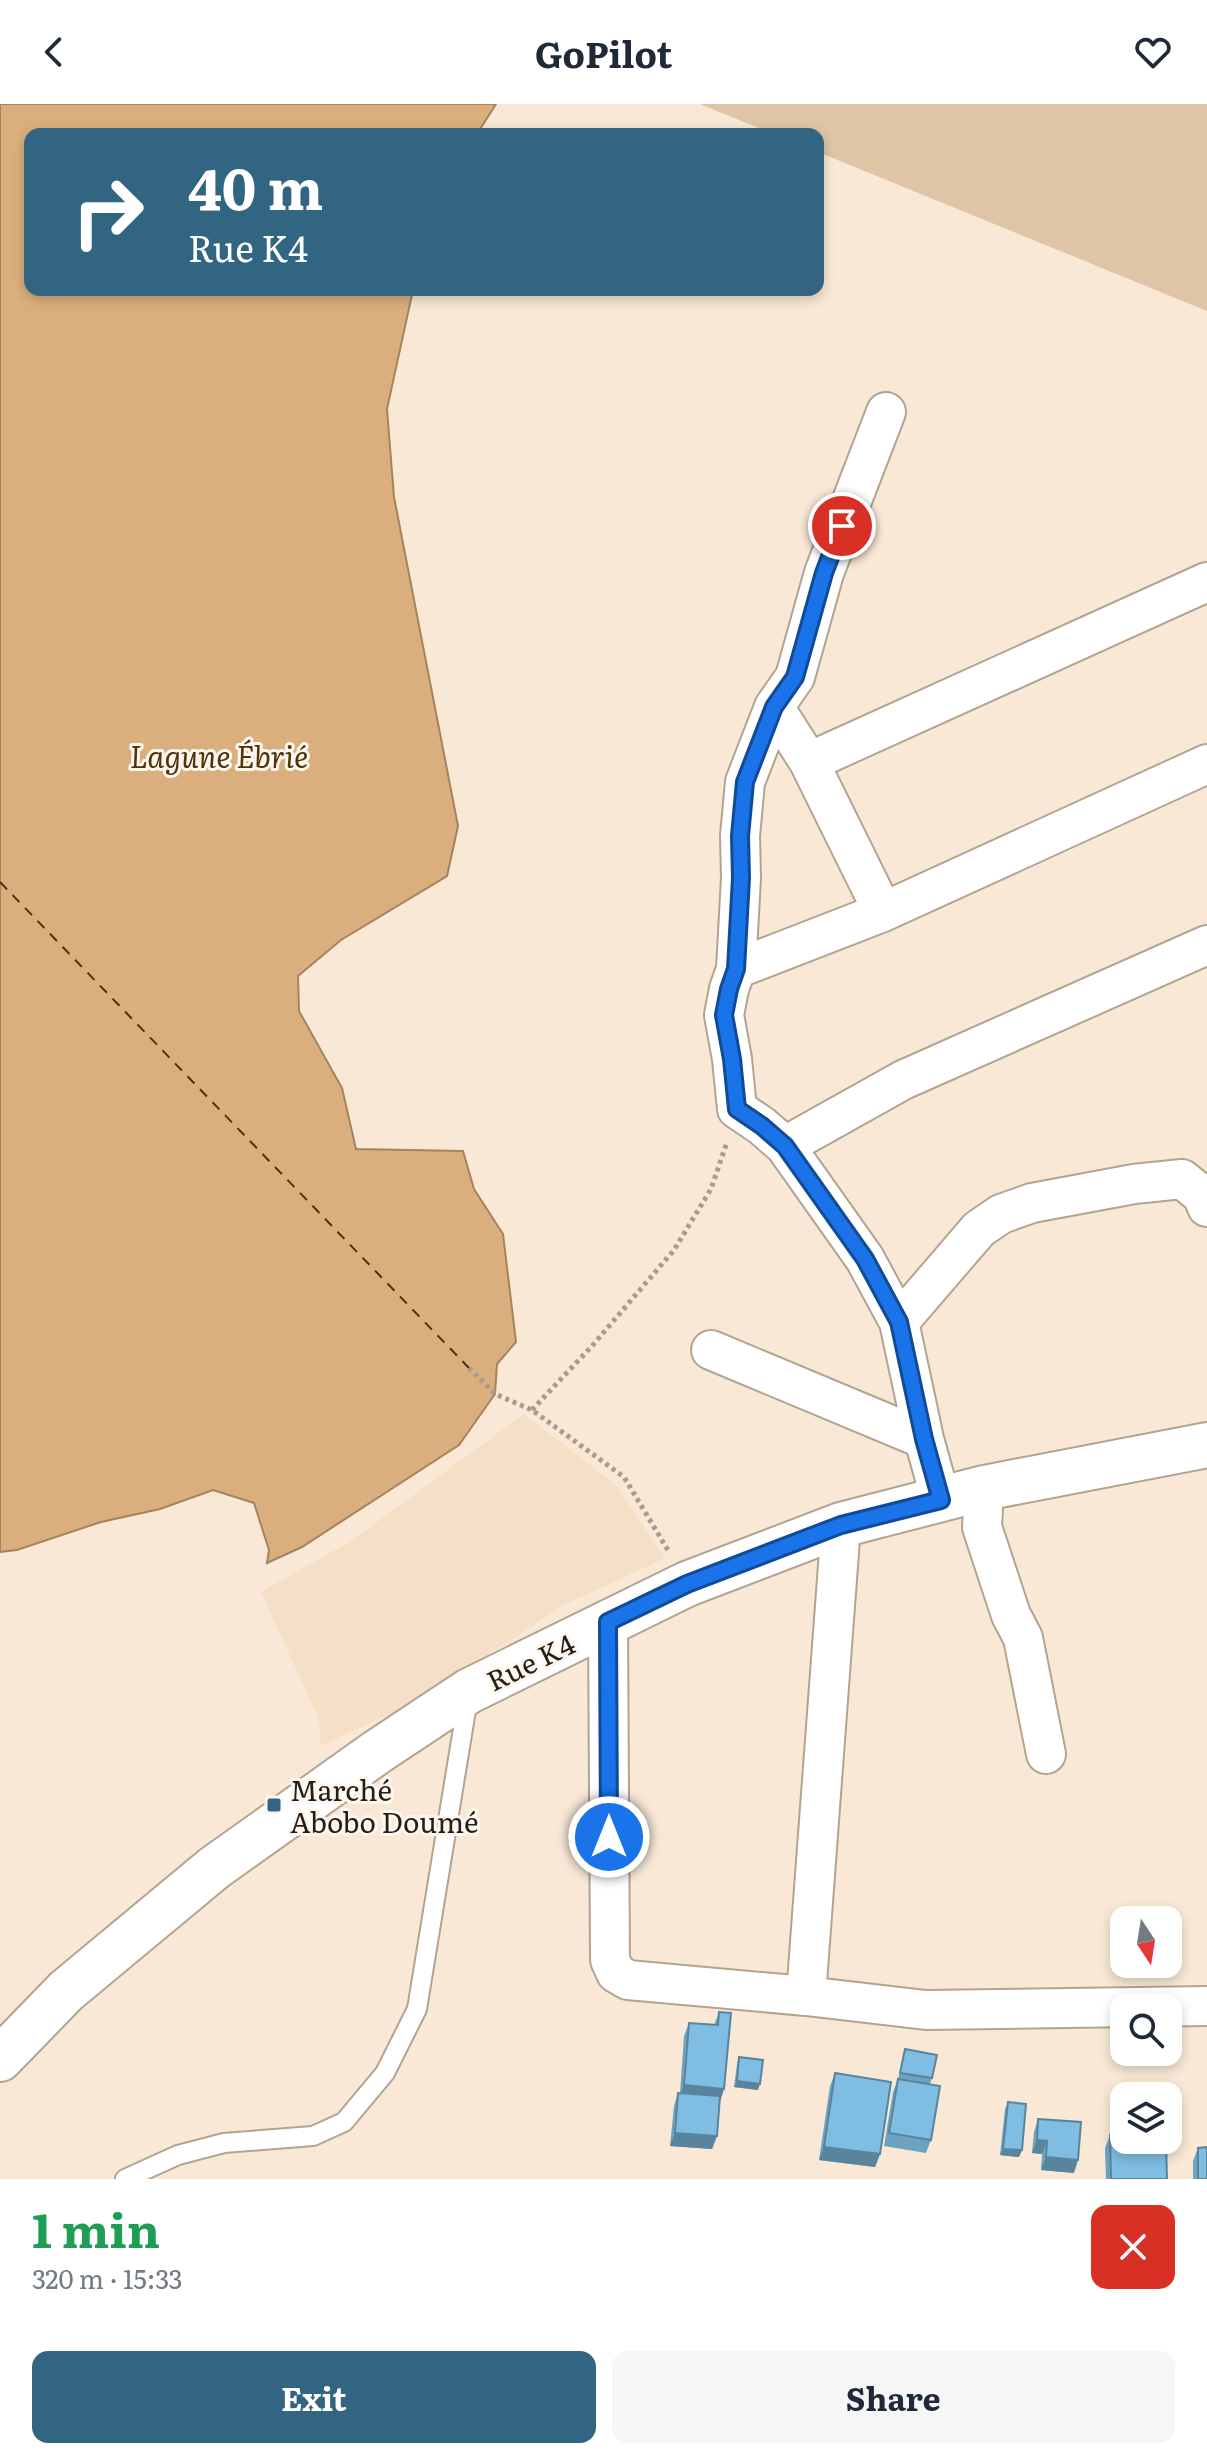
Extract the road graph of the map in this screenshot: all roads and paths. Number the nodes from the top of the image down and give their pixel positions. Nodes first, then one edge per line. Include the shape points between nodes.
1 (886, 412) dead end
2 (1207, 582) edge
3 (774, 707) junction
4 (809, 762) junction
5 (1207, 764) edge
6 (883, 912) junction
7 (1207, 945) edge
8 (736, 969) junction
9 (737, 1109) junction
10 (785, 1146) junction
11 (1207, 1207) edge
12 (899, 1322) junction
13 (711, 1350) dead end
14 (469, 1368) dead end
15 (532, 1410) junction
16 (924, 1439) junction
17 (1207, 1445) edge
18 (984, 1488) junction
19 (941, 1500) junction
20 (841, 1525) junction
21 (687, 1584) junction
22 (608, 1622) junction
23 (469, 1691) junction
24 (1046, 1754) dead end
25 (806, 1996) junction
26 (1207, 2006) edge
27 (0, 2059) edge
28 (125, 2179) edge

1 - 3 street via 824,573 795,677
2 - 4 street
3 - 4 street
3 - 8 street via 745,782
4 - 6 street
5 - 6 street
6 - 8 street
7 - 10 street via 903,1080
8 - 9 street via 724,1015
9 - 10 street
9 - 15 path via 711,1189 674,1250
10 - 12 street via 865,1259
11 - 12 street via 1202,1195 1182,1179 1032,1203 1001,1214 979,1229
12 - 16 street
13 - 16 street
14 - 15 path via 495,1394
15 - 21 path via 624,1477
16 - 19 street
17 - 18 street, Rue K4
18 - 19 street, Rue K4
18 - 24 street via 982,1527 1023,1638
19 - 20 street, Rue K4
20 - 21 street, Rue K4
20 - 25 street
21 - 22 street, Rue K4
22 - 23 street, Rue K4
22 - 25 street via 610,1960 616,1973 628,1980
23 - 27 street, Rue K4 via 214,1868 66,1991
23 - 28 lane via 417,2009 385,2073 344,2122 313,2136 224,2143 178,2155
25 - 26 street via 926,2010

